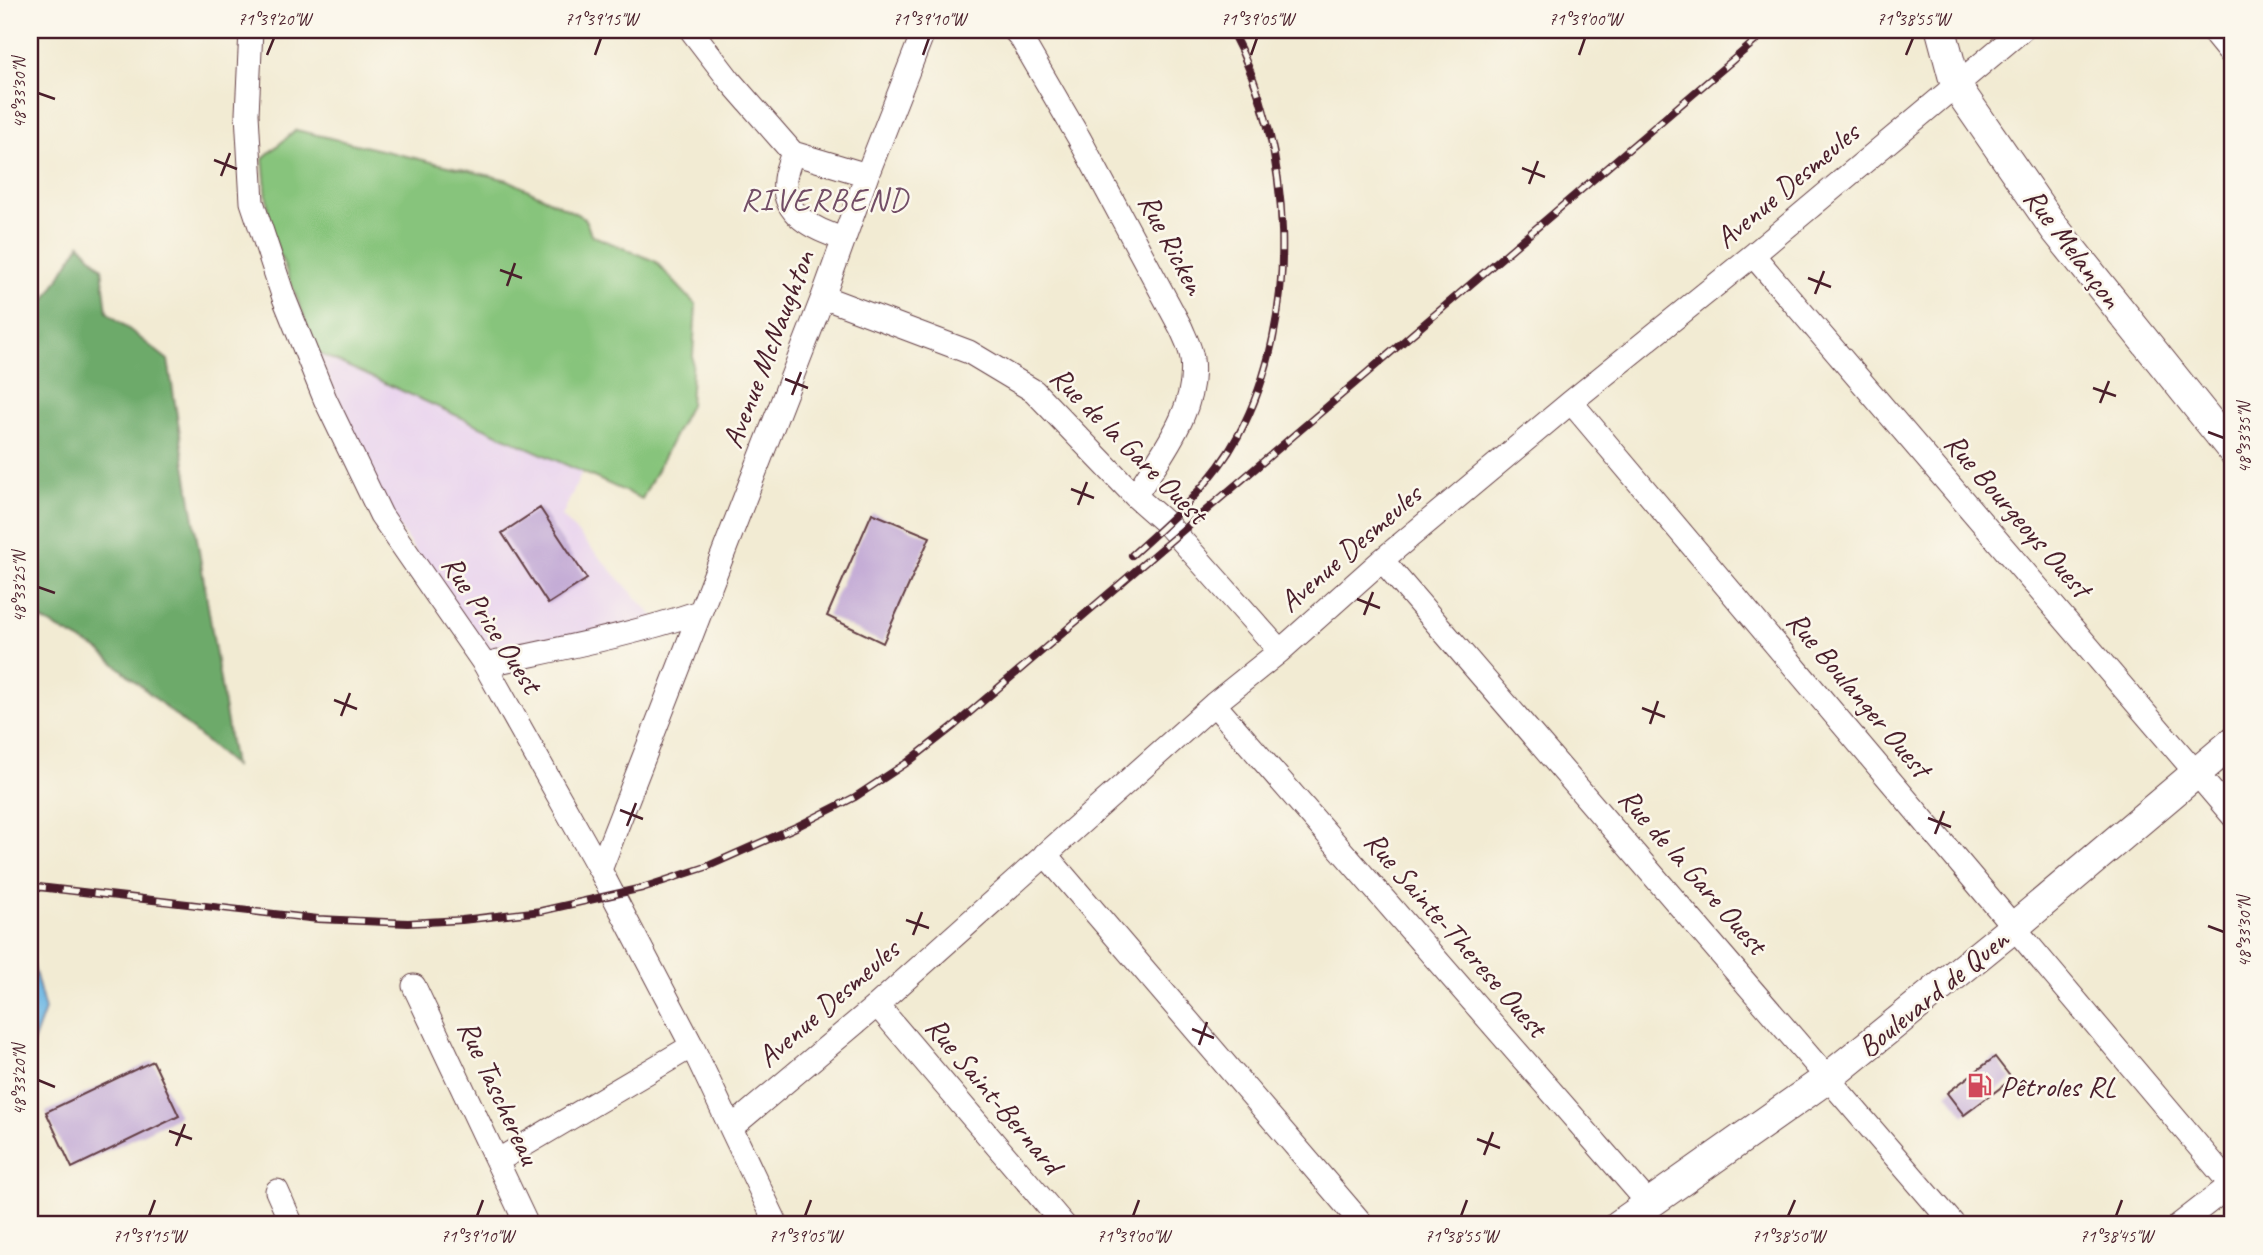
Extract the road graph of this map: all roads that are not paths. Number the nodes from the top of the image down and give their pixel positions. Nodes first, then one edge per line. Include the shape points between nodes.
1 (251, 30) edge
2 (691, 30) edge
3 (924, 30) edge
4 (1014, 30) edge
5 (1941, 30) edge
6 (2022, 30) edge
7 (2211, 30) edge
8 (2233, 57) edge
9 (1956, 86) junction
10 (793, 153) junction
11 (867, 175) junction
12 (844, 239) junction
13 (1753, 255) junction
14 (823, 297) junction
15 (1571, 402) junction
16 (2233, 452) edge
17 (1135, 496) junction
18 (1382, 560) junction
19 (699, 612) junction
20 (1280, 651) junction
21 (485, 665) junction
22 (1214, 704) junction
23 (2233, 742) edge
24 (2198, 773) junction
25 (2233, 816) edge
26 (1045, 854) junction
27 (600, 870) junction
28 (2014, 927) junction
29 (414, 986) dead end
30 (877, 1005) junction
31 (692, 1046) junction
32 (1829, 1077) junction
33 (732, 1127) junction
34 (497, 1161) junction
35 (2232, 1185) edge
36 (277, 1191) dead end
37 (1650, 1205) junction
38 (292, 1225) edge
39 (527, 1225) edge
40 (777, 1225) edge
41 (1063, 1225) edge
42 (1363, 1225) edge
43 (1619, 1225) edge
44 (1954, 1225) edge
45 (2179, 1225) edge

1 - 21 street, Rue Price Ouest via 247,114 252,202 284,298 325,399 381,515
2 - 10 street
3 - 11 street, Avenue McNaughton
4 - 17 street, Rue Ricken via 1079,138 1192,356 1193,388 1185,414
5 - 9 street, Rue Melançon
6 - 9 street, Avenue Desmeules
7 - 8 street
9 - 13 street, Avenue Desmeules
9 - 16 street, Rue Melançon via 2055,229
10 - 11 street
10 - 12 street via 785,179 787,203 807,224
11 - 12 street, Avenue McNaughton
12 - 14 street, Avenue McNaughton
13 - 15 street, Avenue Desmeules
13 - 24 street, Rue Bourgeoys Ouest
14 - 17 street, Rue de la Gare Ouest via 969,352 1034,391
14 - 19 street, Avenue McNaughton
15 - 18 street, Avenue Desmeules
15 - 28 street, Rue Boulanger Ouest
17 - 20 street, Rue de la Gare Ouest via 1168,525
18 - 20 street, Avenue Desmeules
18 - 32 street, Rue de la Gare Ouest
19 - 21 street
19 - 27 street, Avenue McNaughton
20 - 22 street, Avenue Desmeules
21 - 27 street, Rue Price Ouest
22 - 26 street, Avenue Desmeules
22 - 37 street, Rue Sainte-Therese Ouest
23 - 24 street, Boulevard de Quen
24 - 25 street, Rue Bourgeoys Ouest
24 - 28 street, Boulevard de Quen
26 - 30 street, Avenue Desmeules
26 - 42 street
27 - 31 street, Rue Price Ouest
28 - 32 street, Boulevard de Quen
28 - 35 street, Rue Boulanger Ouest
29 - 34 street, Rue Taschereau
30 - 33 street, Avenue Desmeules
30 - 41 street, Rue Saint-Bernard
31 - 33 street, Rue Price Ouest
31 - 34 street
32 - 37 street, Boulevard de Quen
32 - 44 street, Rue de la Gare Ouest
33 - 40 street, Rue Price Ouest
34 - 39 street, Rue Taschereau
35 - 45 street
36 - 38 street
37 - 43 street, Boulevard de Quen

